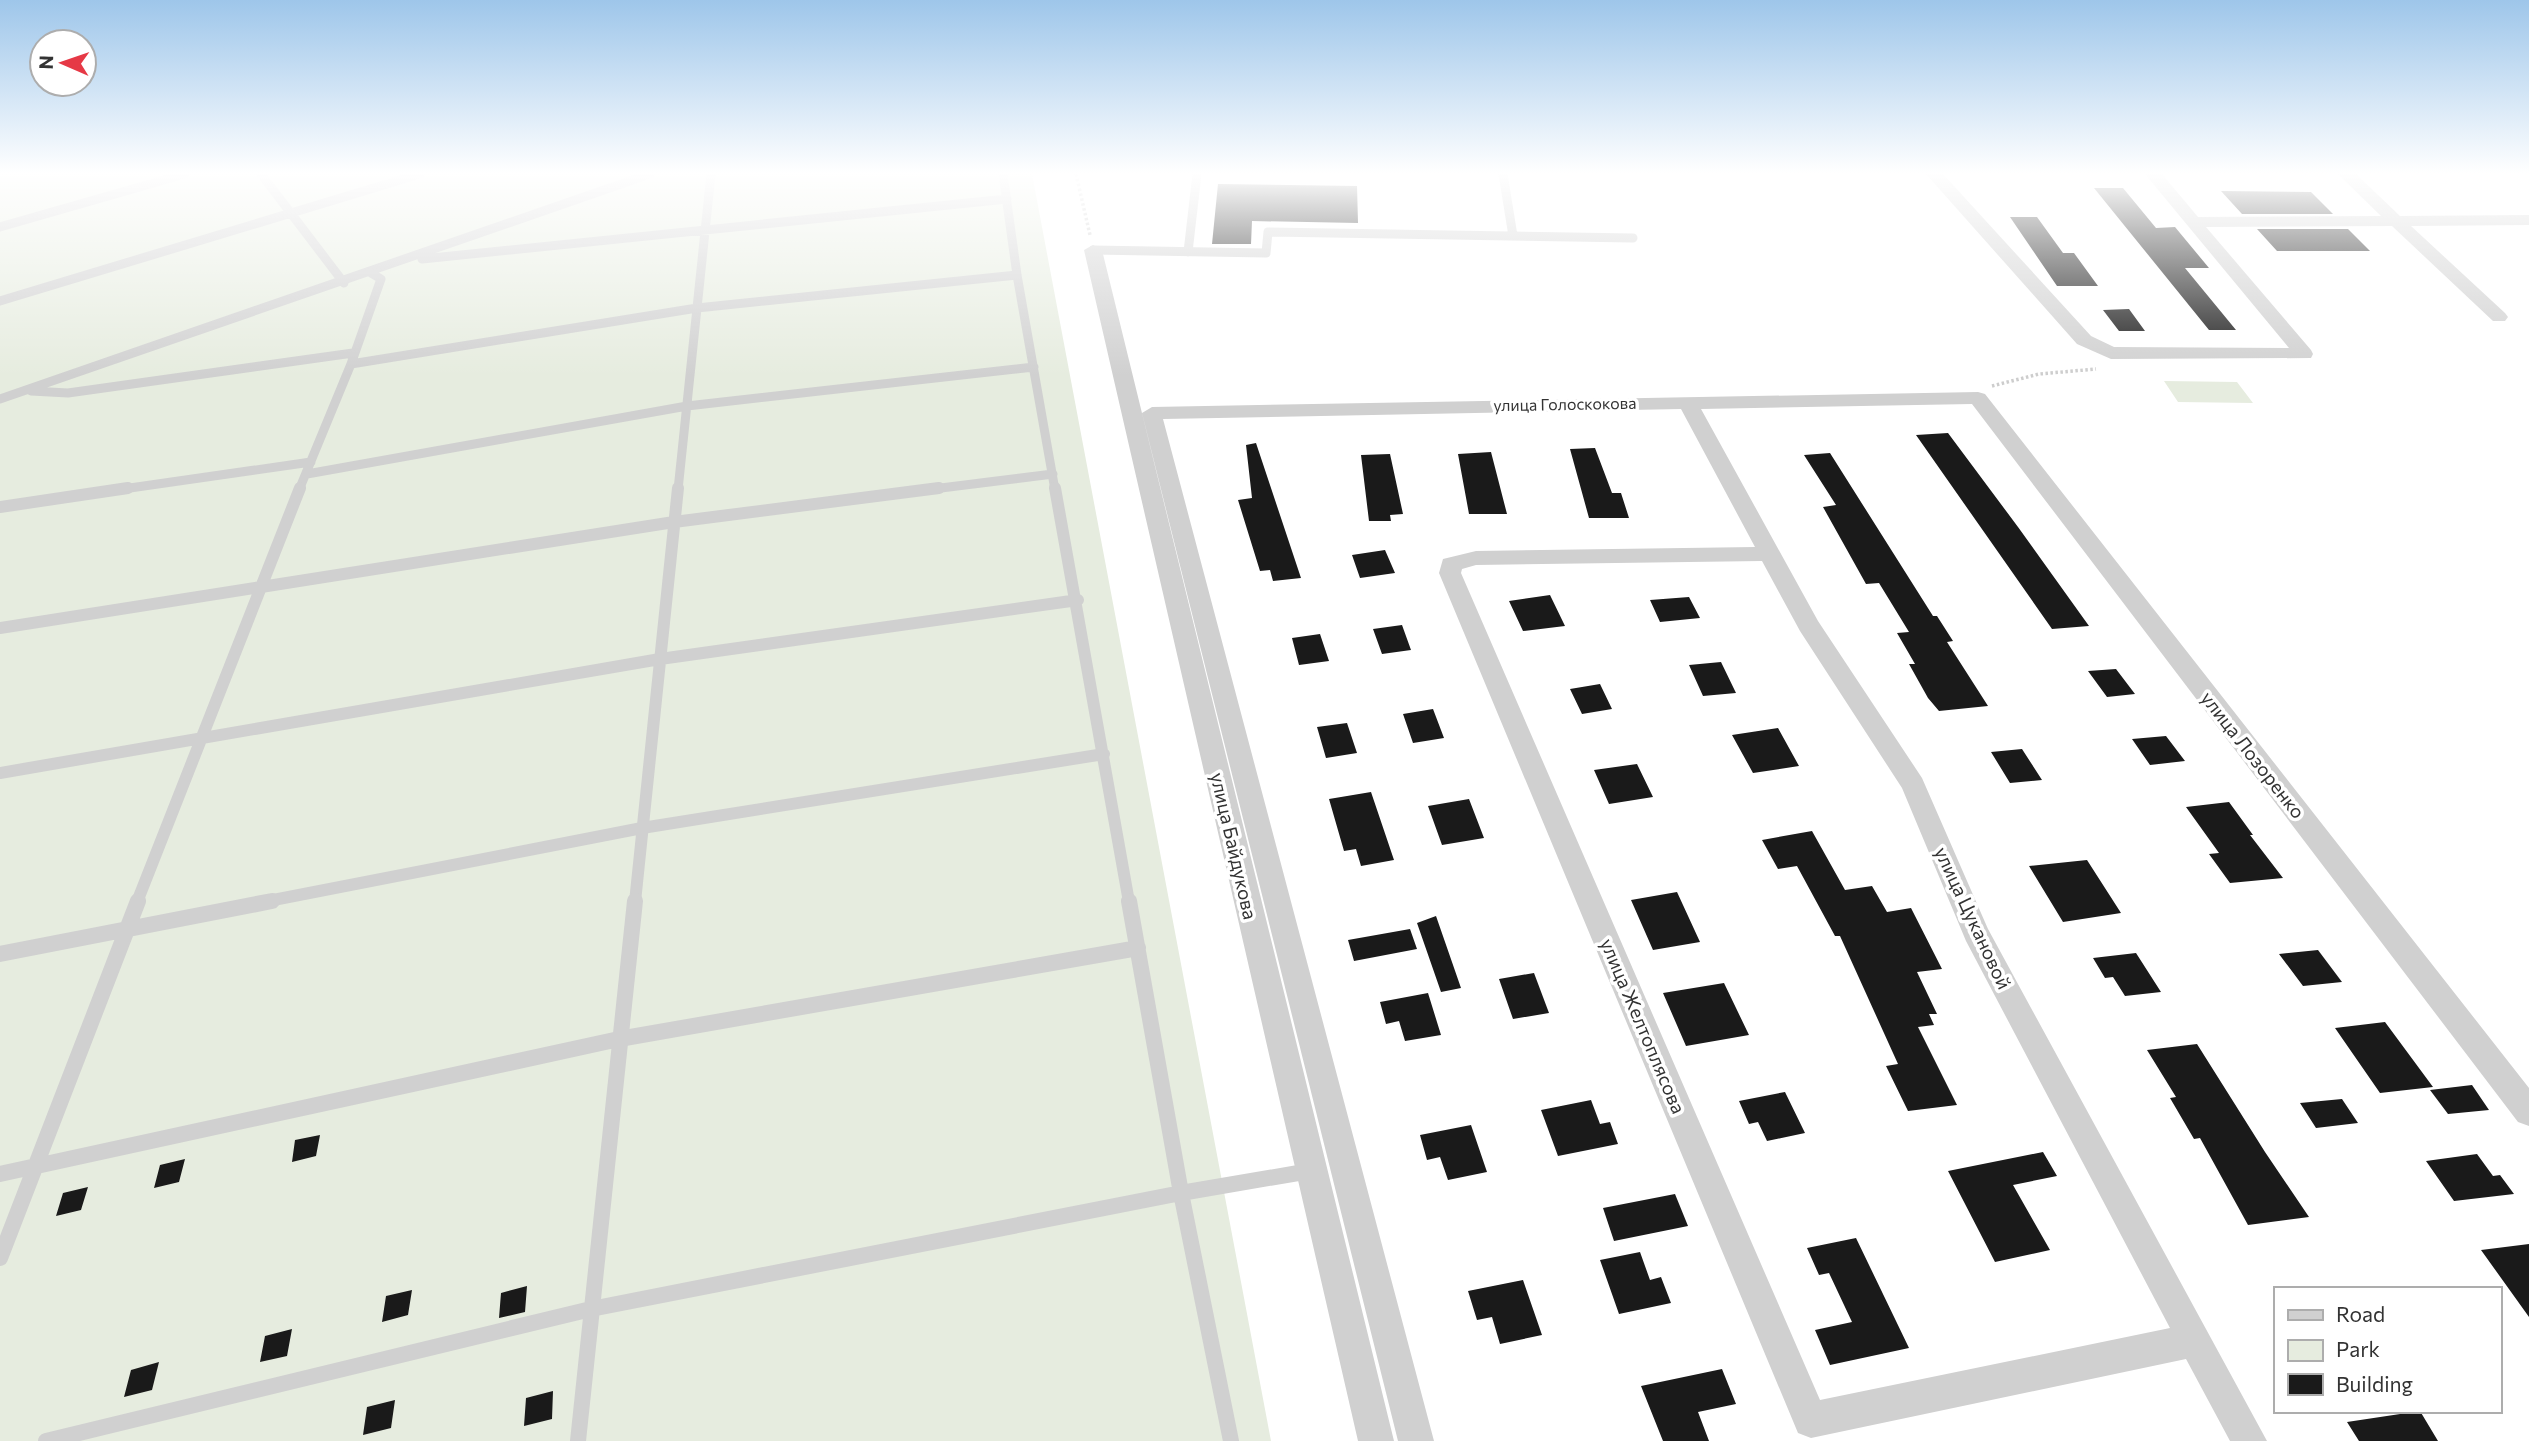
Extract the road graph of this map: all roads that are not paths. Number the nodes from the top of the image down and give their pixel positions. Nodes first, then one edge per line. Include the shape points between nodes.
1 (198, 241) edge
2 (313, 241) edge
3 (461, 241) edge
4 (599, 241) edge
5 (704, 241) edge
6 (1013, 241) edge
7 (1189, 241) edge
8 (1267, 241) edge
9 (1995, 241) edge
10 (2209, 241) edge
11 (2418, 241) edge
12 (1094, 250) joint
13 (1188, 252) junction
14 (411, 259) junction
15 (371, 273) junction
16 (1017, 275) junction
17 (344, 282) junction
18 (0, 301) edge
19 (697, 308) junction
20 (2498, 317) dead end
21 (352, 358) junction
22 (1034, 367) junction
23 (24, 391) junction
24 (1978, 398) joint
25 (0, 399) edge
26 (1686, 402) junction
27 (687, 406) junction
28 (1152, 413) joint
29 (309, 468) junction
30 (1053, 474) junction
31 (0, 507) edge
32 (674, 522) junction
33 (1769, 554) junction
34 (259, 588) junction
35 (1078, 600) junction
36 (0, 628) edge
37 (660, 659) junction
38 (202, 739) junction
39 (1104, 754) junction
40 (0, 773) edge
41 (642, 828) junction
42 (128, 931) junction
43 (1138, 948) junction
44 (0, 954) edge
45 (620, 1039) junction
46 (2529, 1112) edge
47 (36, 1167) junction
48 (1310, 1171) junction
49 (0, 1174) edge
50 (1181, 1193) junction
51 (0, 1258) edge
52 (591, 1309) junction
53 (2195, 1340) junction
54 (46, 1441) edge
55 (578, 1441) edge
56 (1231, 1441) edge
57 (1376, 1441) edge
58 (1416, 1441) edge
59 (2249, 1441) edge

1 - 18 lane
2 - 17 lane
3 - 14 lane
4 - 14 lane
5 - 19 lane
6 - 16 lane
7 - 13 lane
8 - 13 lane via 1266,253
9 - 10 street via 2084,340 2111,353 2304,354
11 - 20 street
12 - 13 lane
12 - 48 street, улица Байдукова
14 - 15 lane
15 - 17 lane
15 - 21 lane via 381,279
16 - 19 lane
16 - 22 lane
17 - 23 lane
19 - 21 lane
19 - 27 lane
21 - 23 lane via 68,393
21 - 29 lane
22 - 27 lane
22 - 30 lane
23 - 25 lane
24 - 26 street, улица Голоскокова
24 - 46 street, улица Лозоренко
26 - 28 street, улица Голоскокова
26 - 33 street, улица Цукановой
27 - 29 lane
27 - 32 lane
28 - 58 street, улица Байдукова
29 - 31 lane
29 - 34 lane
30 - 32 lane
30 - 35 lane
32 - 34 lane
32 - 37 lane
33 - 53 street, улица Цукановой via 1808,625 1913,785 1976,933
33 - 53 street, улица Желтоплясова via 1476,558 1451,564 1450,573 1811,1420
34 - 36 lane
34 - 38 lane
35 - 37 lane
35 - 39 lane
37 - 38 lane
37 - 41 lane
38 - 40 lane
38 - 42 lane
39 - 41 lane
39 - 43 lane
41 - 42 lane
41 - 45 lane
42 - 44 lane
42 - 47 lane
43 - 45 lane
43 - 50 lane
45 - 47 lane
45 - 52 lane
47 - 49 lane
47 - 51 lane
48 - 50 lane
48 - 57 street, улица Байдукова
50 - 52 lane
50 - 56 lane
52 - 54 lane
52 - 55 lane
53 - 59 street, улица Цукановой

